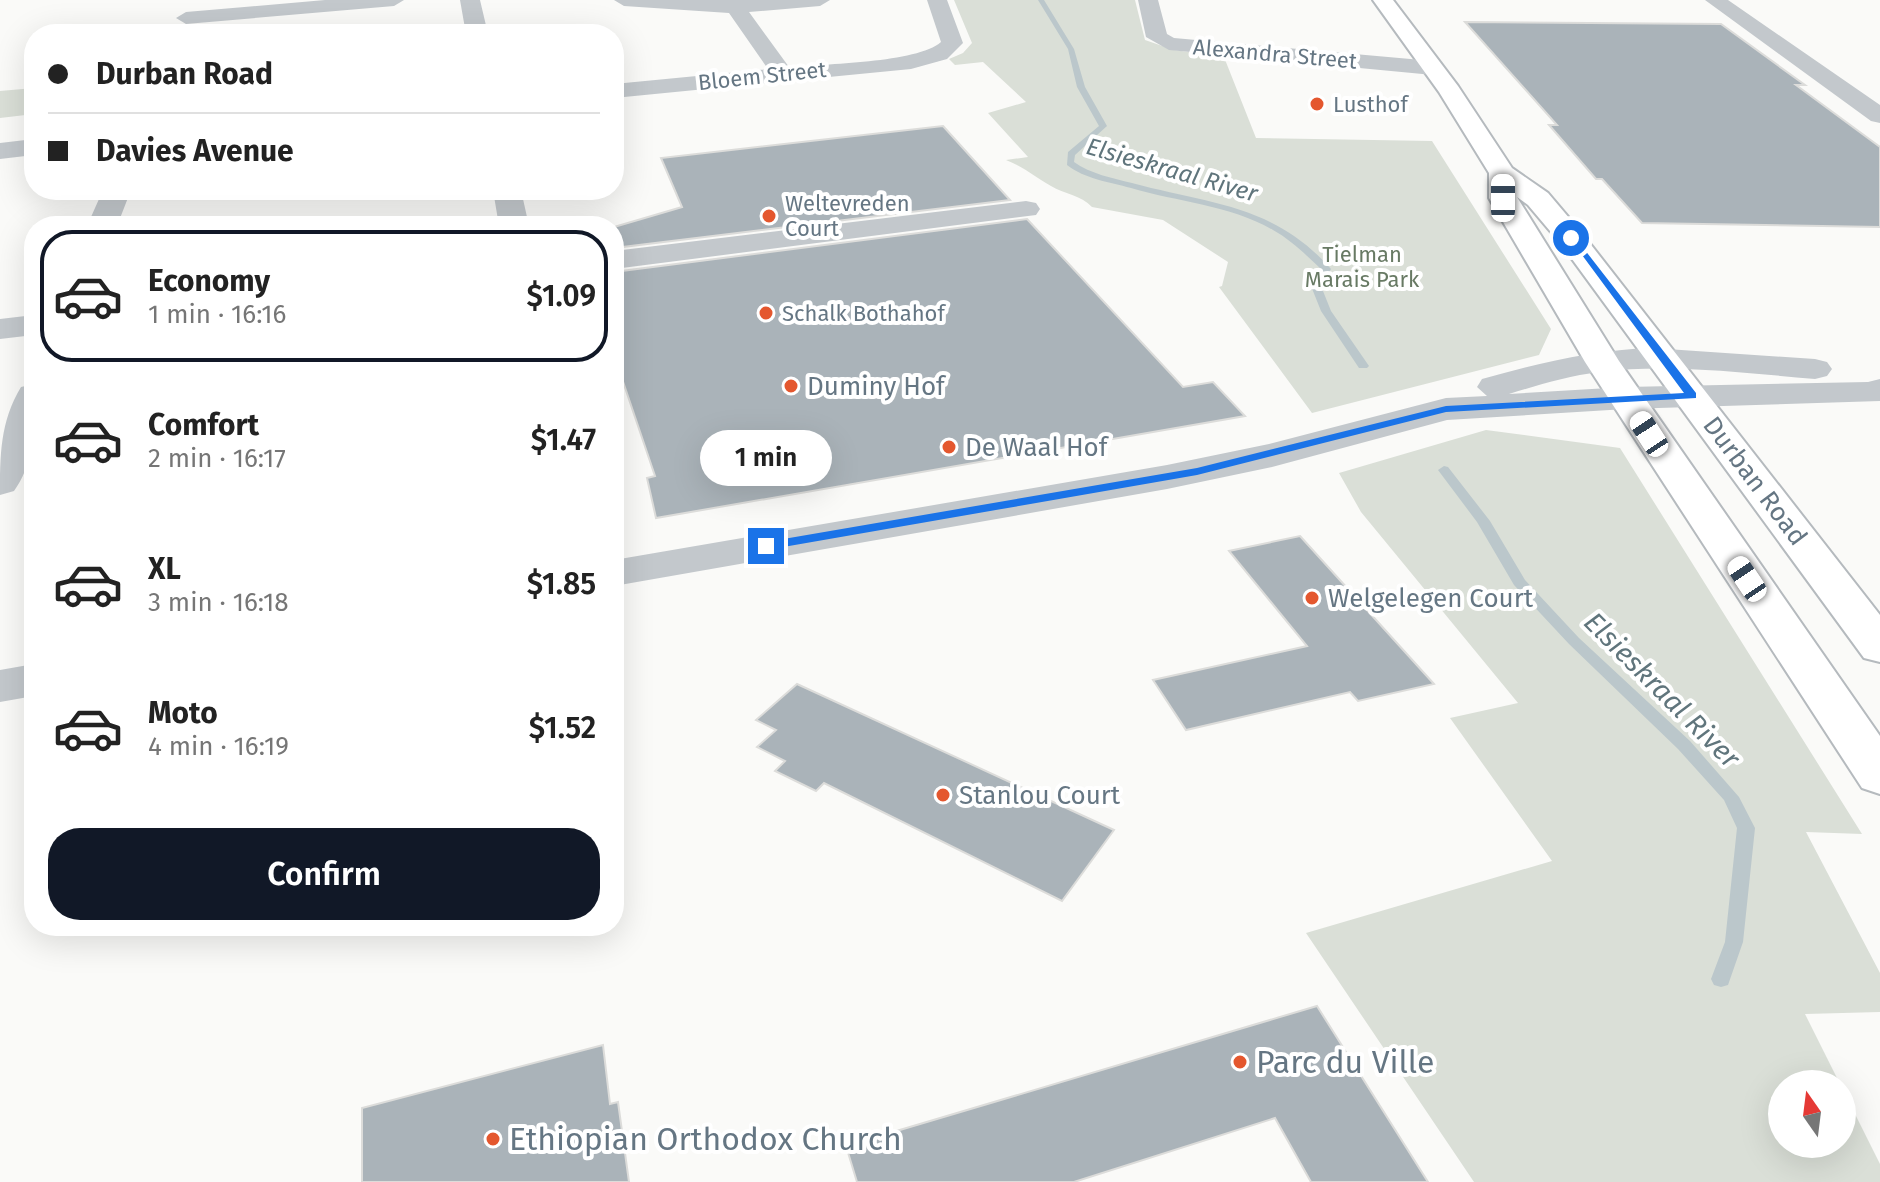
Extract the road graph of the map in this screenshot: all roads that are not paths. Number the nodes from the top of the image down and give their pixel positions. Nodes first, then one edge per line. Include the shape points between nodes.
1 (394, 0) edge
2 (470, 0) edge
3 (624, 0) edge
4 (820, 0) edge
5 (937, 0) edge
6 (1148, 0) edge
7 (1383, 0) edge
8 (1715, 0) edge
9 (733, 3) edge
10 (185, 17) edge
11 (475, 24) edge
12 (1433, 68) junction
13 (783, 74) junction
14 (1822, 75) junction
15 (1867, 75) dead end
16 (624, 90) edge
17 (1880, 116) edge
18 (24, 148) edge
19 (0, 151) edge
20 (1502, 173) junction
21 (1026, 209) dead end
22 (624, 259) edge
23 (24, 326) edge
24 (0, 329) edge
25 (1665, 360) junction
26 (1602, 362) junction
27 (1880, 381) edge
28 (1880, 390) edge
29 (1692, 396) junction
30 (1626, 398) junction
31 (1446, 409) junction
32 (24, 421) edge
33 (0, 483) edge
34 (624, 571) edge
35 (1880, 647) edge
36 (24, 682) edge
37 (0, 686) edge
38 (1880, 775) edge

1 - 10 street
2 - 11 street
3 - 9 street
4 - 9 street
5 - 13 street, Bloem Street via 952,43 947,51 911,62
6 - 12 street, Alexandra Street via 1157,37 1169,44
7 - 12 main road, Durban Road
8 - 14 street
9 - 13 street
12 - 20 main road, Durban Road
13 - 16 street, Bloem Street
14 - 15 street
14 - 17 street
18 - 19 street
20 - 25 main road, Durban Road via 1538,199
20 - 26 main road, Durban Road via 1503,198
21 - 22 street
23 - 24 street
25 - 26 street
25 - 27 street via 1834,371
25 - 29 main road, Durban Road
26 - 30 main road, Durban Road
26 - 31 street via 1468,395
28 - 29 street
29 - 30 street
29 - 35 main road, Durban Road
30 - 31 street
30 - 38 main road, Durban Road
31 - 34 street via 1167,477
32 - 33 street
36 - 37 street

